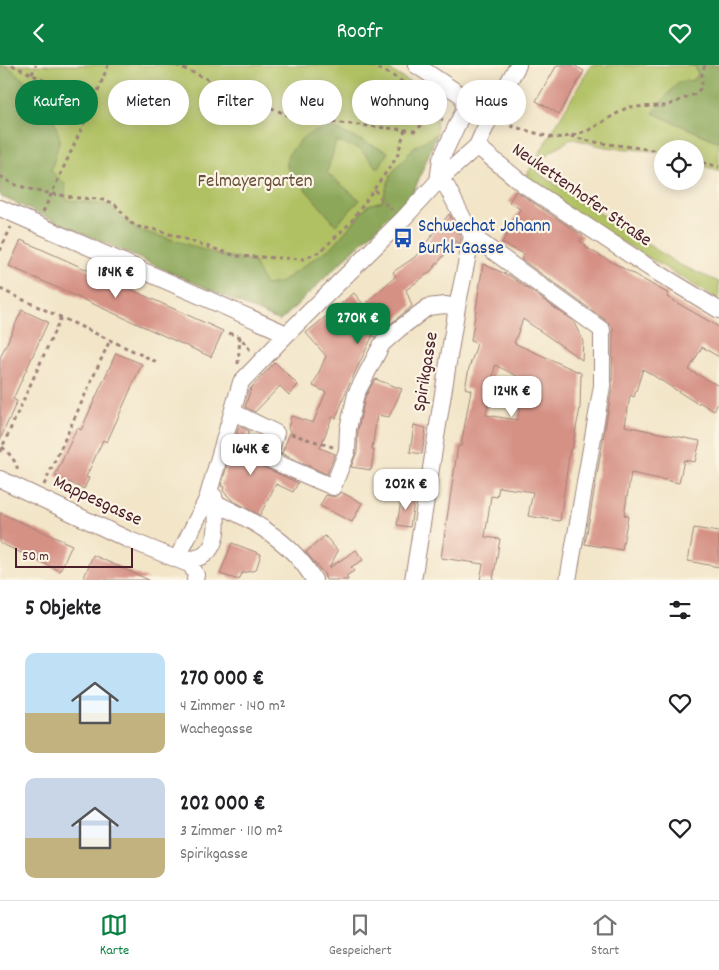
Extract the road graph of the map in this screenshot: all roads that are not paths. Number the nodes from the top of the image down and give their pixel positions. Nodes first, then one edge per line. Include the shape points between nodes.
1 (416, 65) edge
2 (518, 65) edge
3 (510, 80) edge
4 (457, 91) edge
5 (457, 125) edge
6 (487, 125) edge
7 (477, 146) junction
8 (438, 181) junction
9 (0, 208) edge
10 (472, 236) junction
11 (457, 307) junction
12 (719, 310) edge
13 (287, 334) junction
14 (233, 411) junction
15 (7, 479) edge
16 (211, 501) junction
17 (177, 559) junction
18 (195, 580) edge
19 (314, 580) edge
20 (413, 580) edge
21 (568, 580) edge

1 - 4 street
2 - 3 street
5 - 8 street via 441,159
6 - 7 street
7 - 8 street
7 - 12 street, Neukettenhofer Straße via 523,184
8 - 10 street via 447,187
8 - 13 street
9 - 13 street
10 - 11 street, Spirikgasse
10 - 21 street via 602,330 602,386
11 - 14 street via 428,307 382,344 356,394 347,451 333,487 268,459 276,433
11 - 20 street, Spirikgasse
13 - 14 street via 241,382
14 - 16 street via 212,483
15 - 17 street, Mappesgasse via 127,539
16 - 17 street
16 - 17 street via 218,523 213,542 205,555
16 - 19 street via 277,539 293,552
17 - 18 street via 191,565

